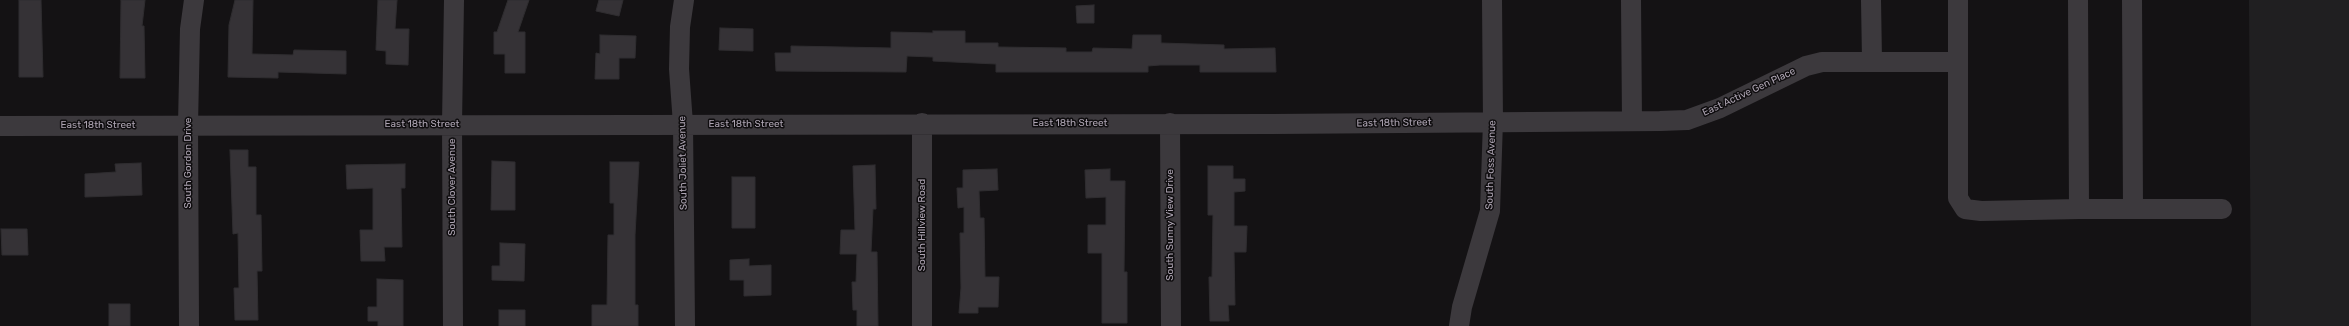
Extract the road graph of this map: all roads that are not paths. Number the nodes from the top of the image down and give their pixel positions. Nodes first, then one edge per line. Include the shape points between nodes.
1 (194, 0) edge
2 (454, 0) edge
3 (684, 0) edge
4 (1492, 0) edge
5 (1631, 0) edge
6 (1871, 0) edge
7 (1958, 0) edge
8 (2078, 0) edge
9 (2132, 0) edge
10 (1872, 60) junction
11 (1958, 62) junction
12 (1632, 121) junction
13 (1493, 122) junction
14 (922, 123) junction
15 (1170, 123) junction
16 (188, 124) junction
17 (452, 124) junction
18 (683, 124) junction
19 (0, 126) edge
20 (2079, 209) junction
21 (2133, 209) junction
22 (2222, 209) dead end
23 (189, 326) edge
24 (453, 326) edge
25 (685, 326) edge
26 (922, 326) edge
27 (1171, 326) edge
28 (1459, 326) edge

1 - 16 street, South Gordon Drive via 190,29
2 - 17 street, South Clover Avenue
3 - 18 street, South Joliet Avenue via 680,27 679,68
4 - 13 street, South Foss Avenue
5 - 12 street
6 - 10 street
7 - 11 street
8 - 20 street
9 - 21 street
10 - 11 street, East Active Gen Place
10 - 12 street, East Active Gen Place via 1822,62 1806,66 1720,108 1687,120
11 - 20 street via 1958,198 1965,209
12 - 13 street, East Active Gen Place
13 - 15 street, East 18th Street
13 - 28 street, South Foss Avenue via 1490,211 1462,307
14 - 15 street, East 18th Street
14 - 18 street, East 18th Street
14 - 26 street, South Hillview Road
15 - 27 street, South Sunny View Drive
16 - 17 street, East 18th Street
16 - 19 street, East 18th Street
16 - 23 street, South Gordon Drive
17 - 18 street, East 18th Street
17 - 24 street, South Clover Avenue
18 - 25 street, South Joliet Avenue
20 - 21 street
21 - 22 street

